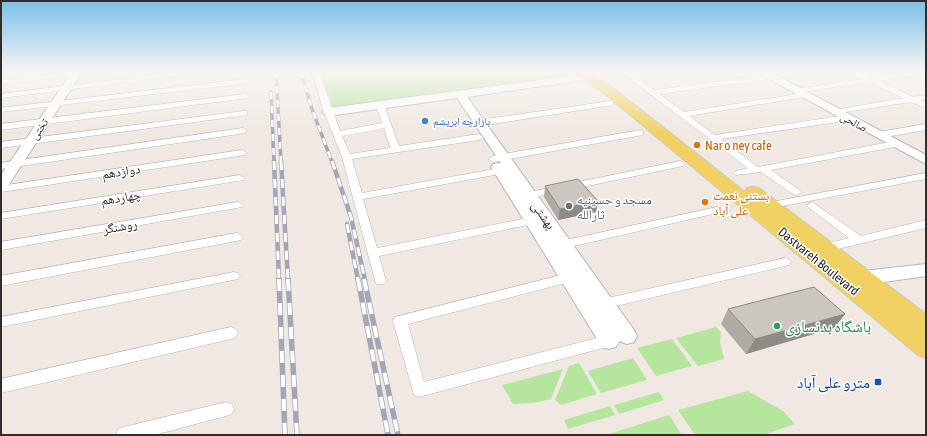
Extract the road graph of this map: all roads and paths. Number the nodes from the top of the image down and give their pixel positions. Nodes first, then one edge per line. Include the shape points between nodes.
1 (31, 92) edge
2 (64, 92) edge
3 (152, 92) edge
4 (322, 92) edge
5 (473, 92) edge
6 (611, 92) edge
7 (613, 92) edge
8 (656, 92) edge
9 (804, 92) edge
10 (897, 92) edge
11 (652, 93) joint
12 (800, 93) junction
13 (456, 95) junction
14 (1, 96) edge
15 (245, 96) dead end
16 (926, 97) edge
17 (911, 99) junction
18 (610, 103) dead end
19 (56, 104) junction
20 (380, 105) junction
21 (926, 106) edge
22 (1, 110) edge
23 (328, 112) junction
24 (244, 113) dead end
25 (682, 115) junction
26 (841, 115) junction
27 (44, 122) junction
28 (386, 126) junction
29 (926, 126) edge
30 (1, 127) edge
31 (480, 130) junction
32 (243, 132) dead end
33 (640, 133) dead end
34 (338, 134) junction
35 (879, 135) junction
36 (713, 138) junction
37 (31, 141) junction
38 (895, 144) junction
39 (1, 145) edge
40 (395, 149) junction
41 (242, 153) dead end
42 (347, 157) junction
43 (926, 160) edge
44 (499, 162) junction
45 (16, 164) junction
46 (680, 164) dead end
47 (1, 166) edge
48 (758, 168) junction
49 (739, 173) dead end
50 (926, 176) edge
51 (240, 178) dead end
52 (1, 186) edge
53 (1, 189) edge
54 (797, 192) dead end
55 (530, 195) junction
56 (358, 197) junction
57 (777, 204) dead end
58 (238, 205) dead end
59 (812, 205) dead end
60 (726, 208) dead end
61 (1, 216) edge
62 (533, 221) junction
63 (926, 224) edge
64 (236, 237) dead end
65 (859, 240) junction
66 (1, 246) edge
67 (557, 246) junction
68 (825, 248) junction
69 (373, 252) junction
70 (785, 262) dead end
71 (926, 270) edge
72 (234, 276) dead end
73 (569, 278) junction
74 (863, 278) junction
75 (1, 281) edge
76 (380, 281) dead end
77 (605, 303) junction
78 (588, 308) junction
79 (1, 322) edge
80 (926, 326) edge
81 (231, 333) dead end
82 (627, 336) joint
83 (609, 341) junction
84 (926, 348) edge
85 (1, 386) edge
86 (226, 409) dead end
87 (124, 435) edge

1 - 14 street
2 - 19 street, تختی
3 - 19 street
4 - 23 street
5 - 13 street
6 - 84 main road, Dastvareh Boulevard
7 - 68 main road, Dastvareh Boulevard
8 - 11 street
9 - 12 street
10 - 17 street
11 - 25 street
12 - 25 street
12 - 26 street, صالحی
13 - 20 street
13 - 31 street
15 - 27 street
16 - 17 street
17 - 21 street
17 - 26 street
18 - 31 street
19 - 22 street
19 - 27 street, تختی
20 - 23 street
20 - 28 street
23 - 34 street
24 - 37 street
25 - 36 street
26 - 35 street, صالحی
26 - 36 street
27 - 30 street
27 - 37 street, تختی
28 - 34 street
28 - 40 street
29 - 35 street
31 - 40 street
31 - 44 street
32 - 45 street
33 - 44 street
34 - 42 street
35 - 38 street, صالحی
36 - 48 street
37 - 39 street
37 - 45 street, تختی
38 - 43 street, صالحی
38 - 48 street
40 - 42 street
41 - 53 street, دوازدهم
42 - 56 street
44 - 55 street, بهشتی
44 - 56 street
44 - 62 street
45 - 47 street
45 - 52 street, تختی
46 - 55 street
48 - 49 street
48 - 54 street
50 - 57 street
51 - 61 street, چهاردهم
55 - 67 street, بهشتی
56 - 69 street
58 - 66 street, روشنگر
59 - 65 street
60 - 67 street
62 - 67 street
62 - 69 street
63 - 65 street
64 - 75 street
65 - 68 street
67 - 73 street
67 - 77 street, بهشتی
68 - 74 main road, Dastvareh Boulevard
69 - 76 street
70 - 77 street
71 - 74 street
72 - 79 street
73 - 78 street
73 - 83 street via 400,321 419,390
74 - 80 main road, Dastvareh Boulevard
77 - 78 street
77 - 82 street, بهشتی
78 - 83 street
81 - 85 street
82 - 83 street
86 - 87 street

